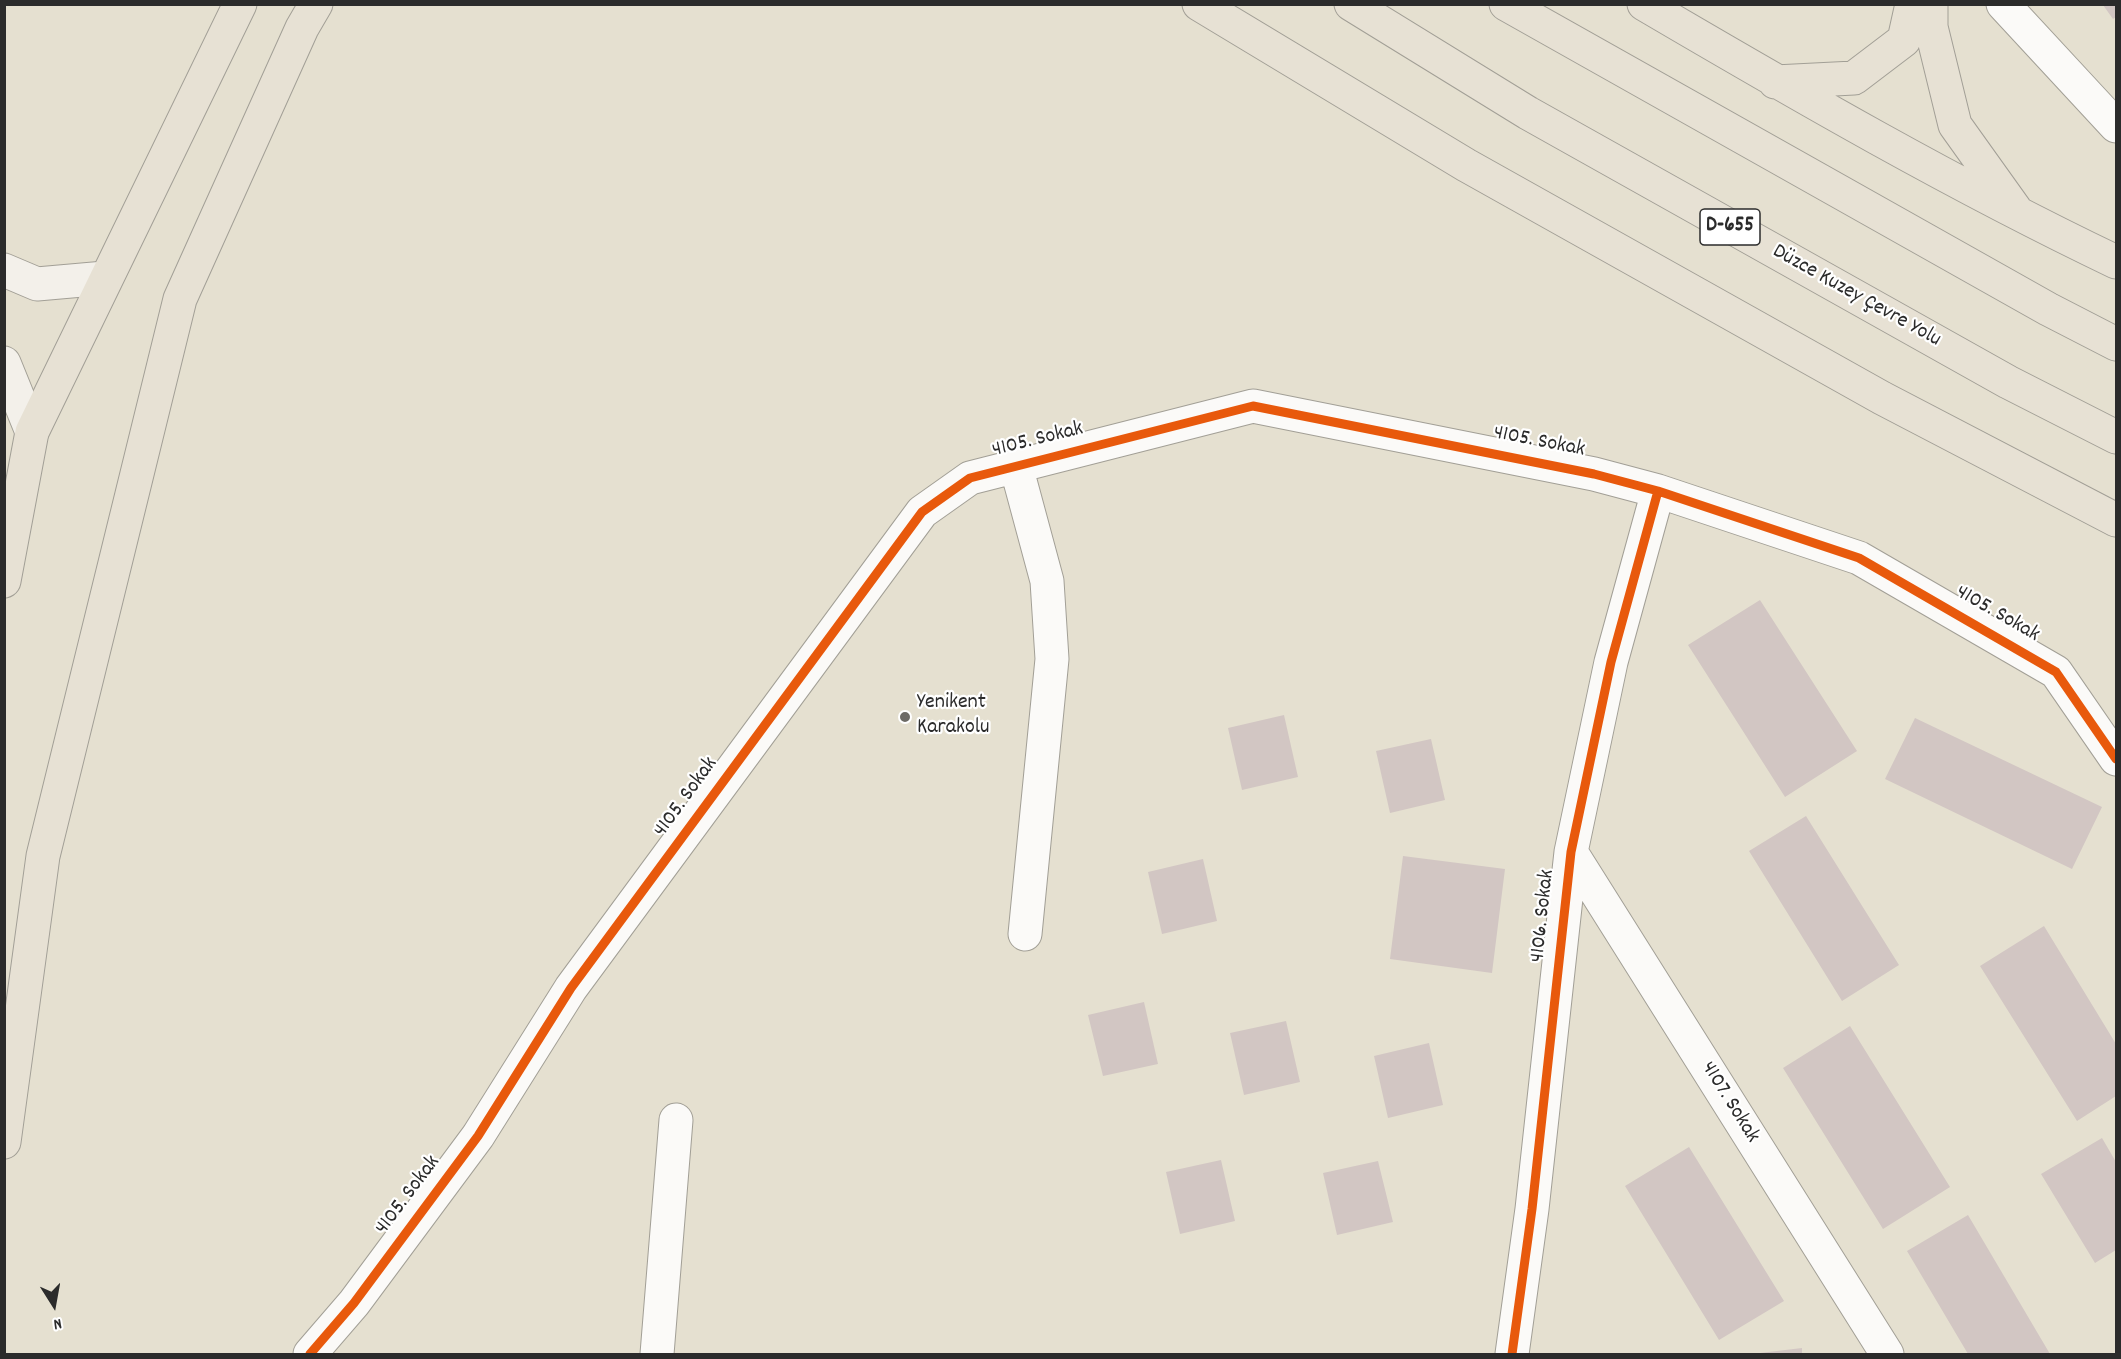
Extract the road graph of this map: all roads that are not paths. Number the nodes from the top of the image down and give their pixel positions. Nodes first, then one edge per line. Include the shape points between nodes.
1 (240, 4) edge
2 (316, 4) edge
3 (1199, 4) edge
4 (1351, 4) edge
5 (1506, 4) edge
6 (1644, 4) edge
7 (1912, 4) edge
8 (1931, 4) edge
9 (2003, 4) edge
10 (1775, 82) junction
11 (2116, 126) edge
12 (2019, 216) junction
13 (2116, 262) edge
14 (4, 270) edge
15 (105, 278) junction
16 (2116, 344) edge
17 (4, 363) edge
18 (32, 432) junction
19 (2116, 436) edge
20 (1016, 466) junction
21 (1659, 491) junction
22 (2116, 520) edge
23 (4, 581) edge
24 (2116, 759) edge
25 (1570, 852) junction
26 (1025, 934) dead end
27 (676, 1120) dead end
28 (4, 1142) edge
29 (310, 1354) edge
30 (657, 1354) edge
31 (1512, 1354) edge
32 (1887, 1354) edge

1 - 15 main road
2 - 28 main road via 180,299 43,856
3 - 22 main road via 1466,165 1882,398
4 - 19 main road, Düzce Kuzey Çevre Yolu / D-655 via 1570,136 2008,382
5 - 16 main road
6 - 10 main road
7 - 10 main road via 1904,40 1854,78
8 - 12 main road via 1931,27 1955,125
9 - 11 street
10 - 12 main road
12 - 13 main road
14 - 15 street via 37,284
15 - 18 main road
17 - 18 street
18 - 23 main road
20 - 21 street, 4105. Sokak via 1253,406 1594,474
20 - 26 street via 1047,581 1052,659
20 - 29 street, 4105. Sokak via 970,478 922,512 571,988 478,1136 354,1303
21 - 24 street, 4105. Sokak via 1859,558 2056,672
21 - 25 street, 4106. Sokak via 1611,662
25 - 31 street, 4106. Sokak via 1532,1209
25 - 32 street, 4107. Sokak
27 - 30 street

